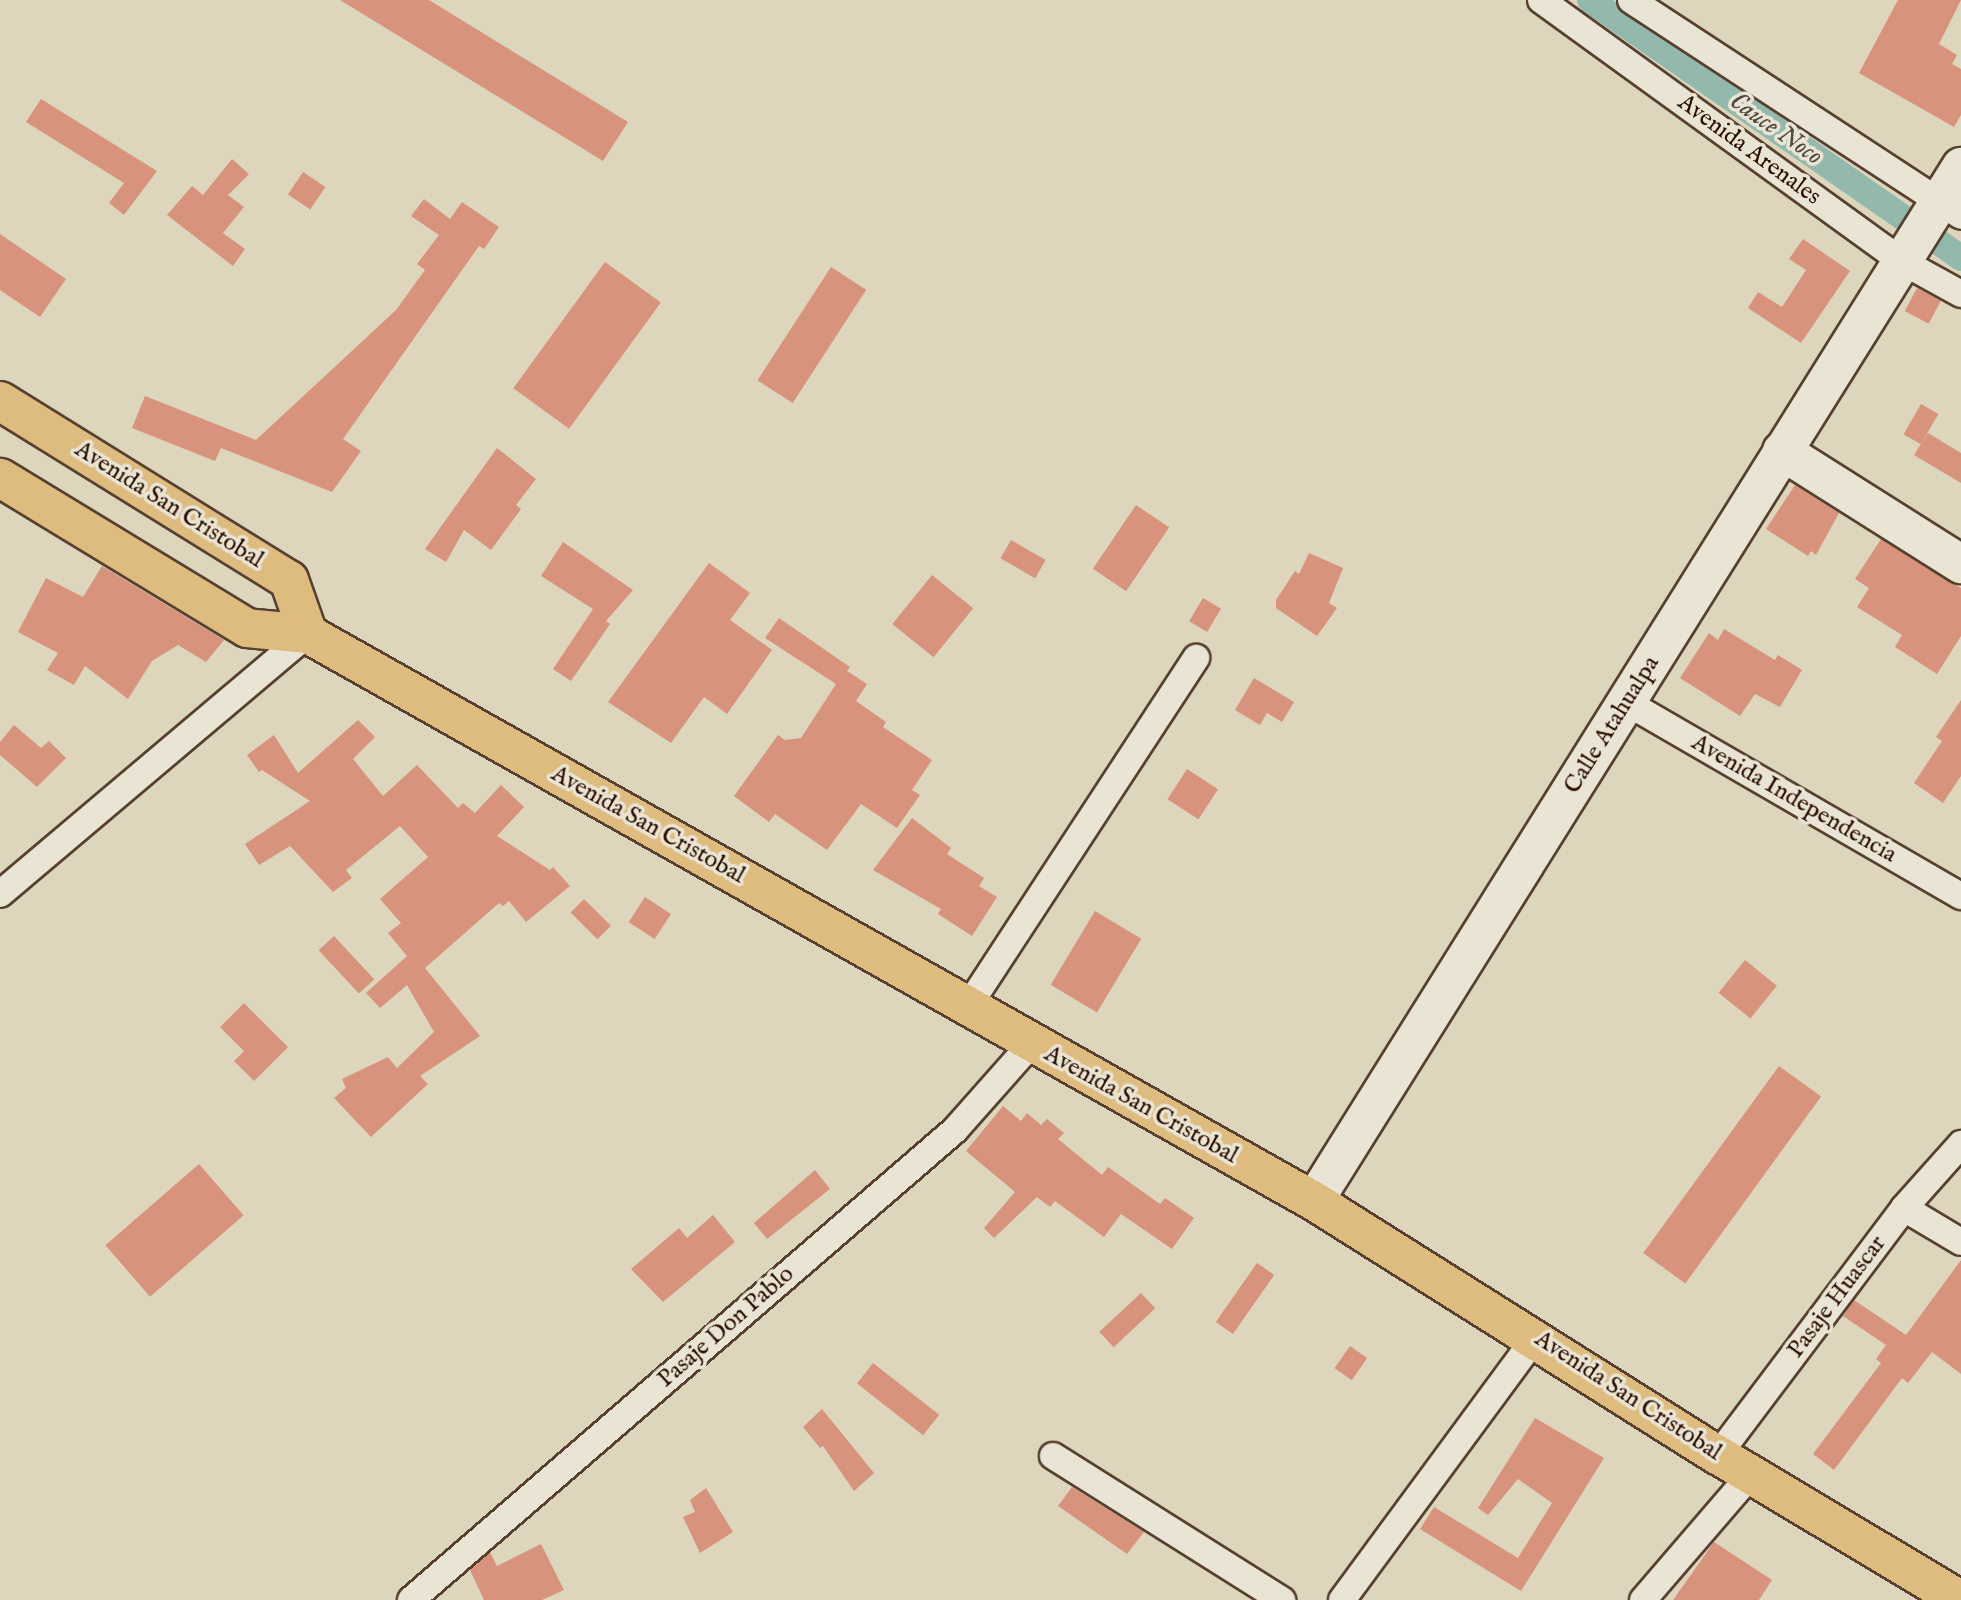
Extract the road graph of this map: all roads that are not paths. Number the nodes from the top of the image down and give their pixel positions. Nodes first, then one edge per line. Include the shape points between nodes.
1 (1541, 0) edge
2 (1631, 0) edge
3 (1961, 167) edge
4 (1943, 211) edge
5 (1906, 256) junction
6 (1961, 294) edge
7 (0, 401) edge
8 (1789, 441) junction
9 (0, 478) edge
10 (1961, 535) edge
11 (1961, 564) edge
12 (307, 634) junction
13 (1196, 658) dead end
14 (1626, 702) junction
15 (0, 894) edge
16 (1961, 896) edge
17 (969, 1006) junction
18 (1031, 1044) junction
19 (1961, 1144) edge
20 (1314, 1201) junction
21 (1904, 1208) junction
22 (1961, 1242) edge
23 (1536, 1337) junction
24 (1718, 1455) junction
25 (1053, 1456) dead end
26 (1753, 1472) junction
27 (1935, 1594) edge
28 (411, 1600) edge
29 (1282, 1600) edge
30 (1342, 1600) edge
31 (1643, 1600) edge

1 - 5 street, Avenida Arenales
2 - 4 street
3 - 4 street, Calle Atahualpa
4 - 5 street, Calle Atahualpa
5 - 6 street, Avenida Arenales
5 - 8 street, Calle Atahualpa
7 - 12 highway, Avenida San Cristobal via 289,580
8 - 10 street
8 - 11 street
8 - 14 street, Calle Atahualpa
9 - 12 highway, Avenida San Cristobal via 247,628
12 - 15 street
12 - 17 highway, Avenida San Cristobal
13 - 17 street
14 - 16 street, Avenida Independencia
14 - 20 street, Calle Atahualpa
17 - 18 highway, Avenida San Cristobal
18 - 20 highway, Avenida San Cristobal
18 - 28 street, Pasaje Don Pablo via 955,1130
19 - 21 street, Pasaje Huascar
20 - 23 highway, Avenida San Cristobal
21 - 22 street
21 - 24 street, Pasaje Huascar
23 - 24 highway, Avenida San Cristobal
23 - 30 street
24 - 26 highway, Avenida San Cristobal
25 - 29 street
26 - 27 highway, Avenida San Cristobal
26 - 31 street

